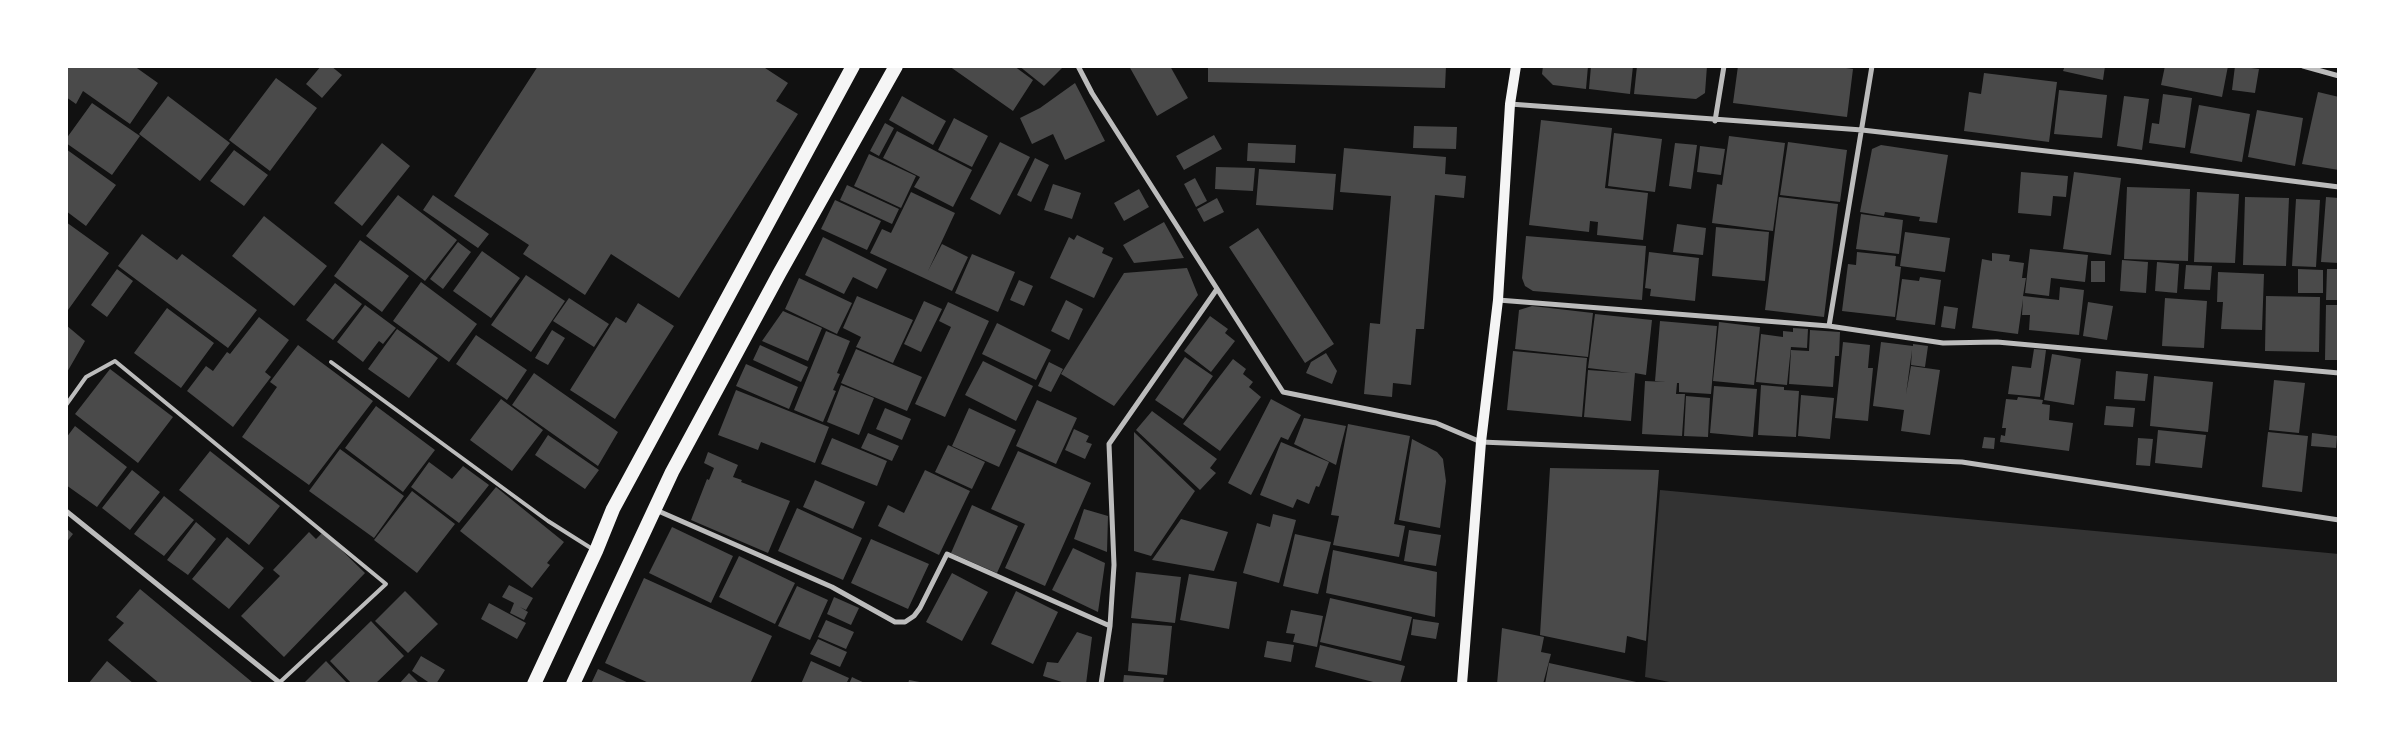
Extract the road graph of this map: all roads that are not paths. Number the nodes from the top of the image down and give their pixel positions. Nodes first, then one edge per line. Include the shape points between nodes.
1 (853, 66) edge
2 (896, 66) edge
3 (1078, 66) edge
4 (1516, 66) edge
5 (1724, 66) edge
6 (1872, 66) edge
7 (2302, 66) edge
8 (2339, 76) edge
9 (1510, 104) junction
10 (1715, 121) junction
11 (1862, 130) junction
12 (2339, 187) edge
13 (1217, 289) junction
14 (1498, 300) junction
15 (1829, 326) junction
16 (332, 362) dead end
17 (2339, 372) edge
18 (66, 405) edge
19 (1481, 442) junction
20 (656, 510) junction
21 (66, 511) edge
22 (2339, 520) edge
23 (596, 551) junction
24 (1110, 626) junction
25 (279, 683) edge
26 (534, 684) edge
27 (573, 684) edge
28 (1101, 684) edge
29 (1462, 684) edge

1 - 23 highway via 613,509
2 - 20 highway via 779,274 672,472
3 - 13 street
4 - 9 main road
5 - 10 street
6 - 11 street
7 - 8 street
9 - 10 street
9 - 14 main road
10 - 11 street
11 - 12 street
11 - 15 street
13 - 19 street via 1283,392 1436,423
13 - 24 street via 1109,444 1114,565
14 - 15 street
14 - 19 main road
15 - 17 street via 1943,343 1997,342
16 - 23 lane via 548,520
18 - 25 lane via 86,377 115,361 386,584
19 - 22 street via 1962,462
19 - 29 main road
20 - 24 street via 832,588 895,622 905,622 914,616 947,554
20 - 27 highway
21 - 25 street
23 - 26 highway
24 - 28 street

